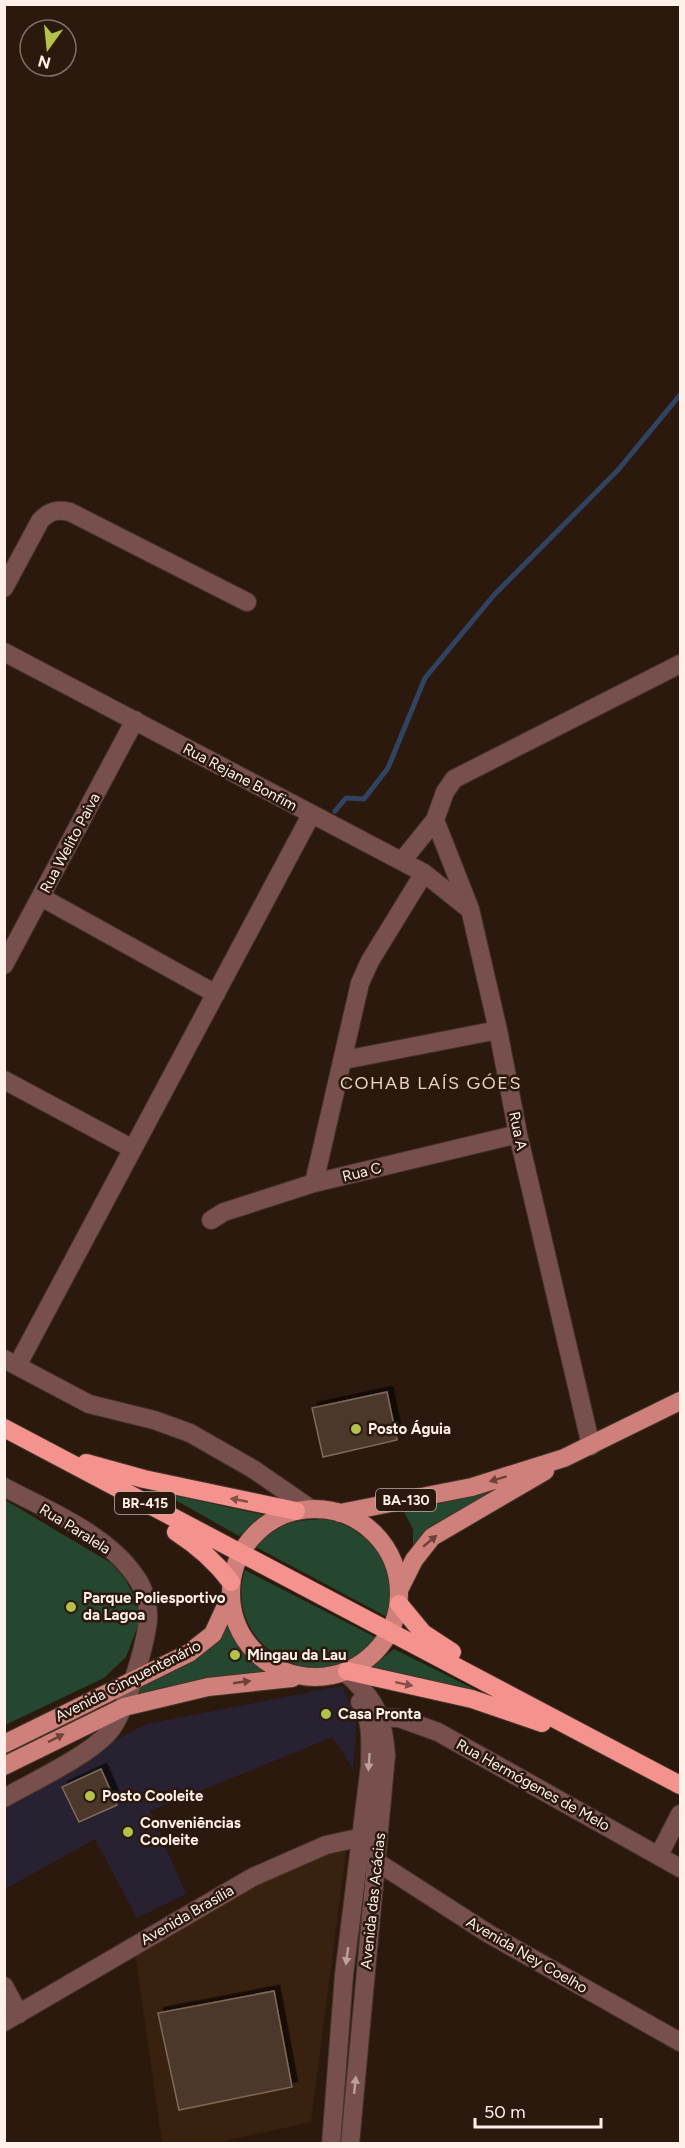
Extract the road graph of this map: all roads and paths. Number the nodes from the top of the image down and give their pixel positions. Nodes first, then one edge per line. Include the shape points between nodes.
1 (4, 588) edge
2 (247, 602) dead end
3 (4, 651) edge
4 (681, 664) edge
5 (135, 720) junction
6 (311, 815) junction
7 (435, 820) junction
8 (402, 861) junction
9 (424, 873) junction
10 (41, 897) junction
11 (470, 909) junction
12 (4, 965) edge
13 (216, 994) junction
14 (498, 1030) junction
15 (344, 1060) junction
16 (4, 1080) edge
17 (518, 1134) junction
18 (133, 1149) junction
19 (314, 1183) junction
20 (211, 1220) dead end
21 (11, 1362) edge
22 (681, 1401) edge
23 (4, 1428) edge
24 (591, 1446) junction
25 (50, 1453) junction
26 (564, 1458) junction
27 (4, 1488) edge
28 (304, 1510) junction
29 (340, 1513) junction
30 (239, 1554) junction
31 (230, 1589) junction
32 (399, 1597) junction
33 (390, 1631) junction
34 (341, 1673) junction
35 (303, 1677) junction
36 (130, 1683) junction
37 (124, 1707) junction
38 (374, 1717) junction
39 (4, 1744) edge
40 (604, 1745) junction
41 (4, 1766) edge
42 (681, 1785) edge
43 (4, 1798) edge
44 (681, 1814) edge
45 (380, 1834) junction
46 (361, 1835) junction
47 (658, 1855) junction
48 (377, 1862) junction
49 (681, 1868) edge
50 (4, 1986) edge
51 (12, 2018) edge
52 (681, 2042) edge
53 (350, 2141) edge
54 (326, 2143) edge

1 - 2 street via 40,521 52,512 70,512
3 - 5 street, Rua Rejane Bonfim
4 - 7 street via 460,775 445,792
5 - 6 street, Rua Rejane Bonfim
5 - 10 street, Rua Welito Paiva
6 - 8 street, Rua Rejane Bonfim
6 - 13 street
7 - 8 street
7 - 11 street, Rua A
8 - 9 street, Rua Rejane Bonfim
9 - 11 street, Rua Rejane Bonfim
9 - 15 street via 360,983
10 - 12 street, Rua Welito Paiva
10 - 13 street
11 - 14 street, Rua A
13 - 18 street
14 - 15 street
14 - 17 street, Rua A
15 - 19 street
16 - 18 street
17 - 19 street, Rua C
17 - 24 street, Rua A
18 - 21 street
19 - 20 street, Rua C via 224,1212
21 - 28 street via 89,1404 190,1433 253,1469
22 - 24 main road, BA-130
23 - 25 highway
24 - 26 main road, BA-130
28 -> 25 highway via 144,1479
25 - 30 highway, BR-415
25 - 31 highway via 194,1544 218,1565
26 -> 29 main road, BA-130 via 472,1487
32 -> 26 main road via 414,1560 432,1538
27 - 36 street, Rua Paralela via 97,1539 137,1578 146,1598 148,1618
28 - 29 main road
28 - 30 main road via 263,1526
29 - 32 main road via 377,1536 393,1561
30 - 31 main road, Avenida Cinquentenário
30 - 33 highway, BR-415
31 - 35 main road via 236,1625 252,1650 275,1668
31 - 36 main road, Avenida Cinquentenário via 220,1620 203,1643
32 - 33 main road
32 - 40 highway via 411,1622 439,1644
33 - 34 main road via 372,1655
33 - 40 highway, BR-415
34 - 35 main road, Avenida Cinquentenário
34 - 38 street, Avenida das Acácias
34 -> 40 highway via 472,1699
37 -> 35 main road, Avenida Cinquentenário via 208,1687
36 - 37 street, Rua Paralela
36 - 39 main road, Avenida Cinquentenário
41 -> 37 main road, Avenida Cinquentenário
37 - 43 street, Rua Paralela via 109,1731 94,1745
38 - 45 street, Avenida das Acácias via 386,1755
38 -> 46 street, Avenida das Acácias
38 - 47 street, Rua Hermógenes de Melo via 415,1722 438,1732
40 - 42 highway, BR-415
44 - 47 street
45 - 46 street, Avenida Brasília
45 - 48 street, Avenida das Acácias
46 - 51 street, Avenida Brasília via 291,1859 253,1877
46 -> 54 street, Avenida das Acácias
47 - 49 street, Rua Hermógenes de Melo
48 - 52 street, Avenida Ney Coelho via 489,1934
53 -> 48 street, Avenida das Acácias
50 - 51 street
53 - 54 street

